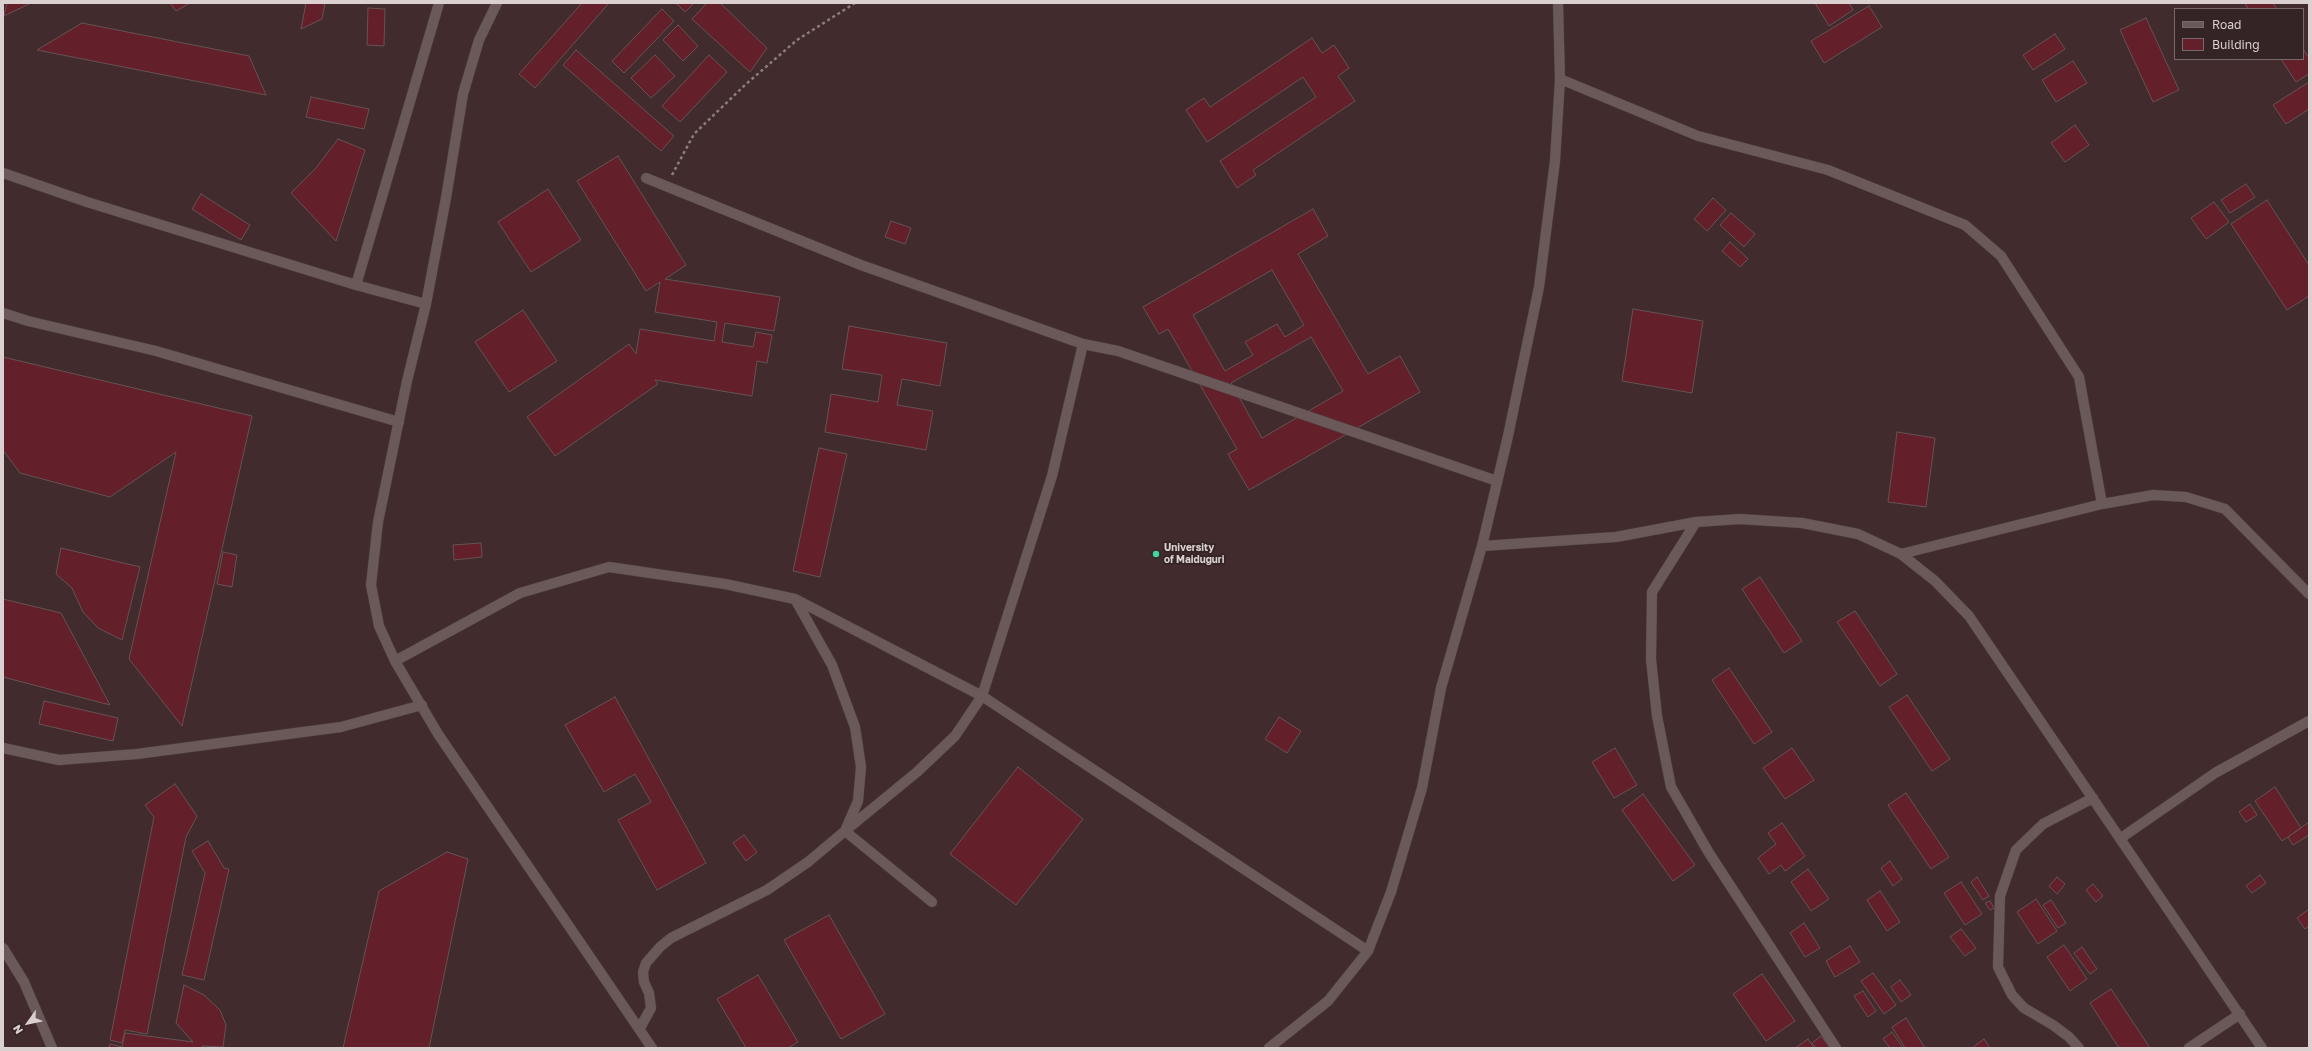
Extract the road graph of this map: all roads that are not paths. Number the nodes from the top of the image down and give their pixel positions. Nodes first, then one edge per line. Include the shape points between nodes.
1 (439, 3) edge
2 (497, 3) edge
3 (1558, 3) edge
4 (1560, 79) junction
5 (3, 173) edge
6 (646, 178) dead end
7 (356, 285) junction
8 (426, 304) junction
9 (3, 313) edge
10 (1083, 344) junction
11 (399, 422) junction
12 (1497, 481) junction
13 (2102, 504) junction
14 (1696, 522) junction
15 (1482, 546) junction
16 (1901, 554) junction
17 (2309, 594) edge
18 (795, 600) junction
19 (395, 661) junction
20 (982, 696) junction
21 (422, 705) junction
22 (2309, 720) edge
23 (3, 748) edge
24 (2093, 798) junction
25 (845, 831) junction
26 (2121, 838) junction
27 (932, 902) dead end
28 (3, 948) edge
29 (1368, 951) junction
30 (2240, 1014) junction
31 (640, 1028) junction
32 (52, 1048) edge
33 (652, 1048) edge
34 (1269, 1048) edge
35 (1836, 1048) edge
36 (2079, 1048) edge
37 (2189, 1048) edge
38 (2262, 1048) edge

1 - 7 street
2 - 8 street via 479,40 463,94
3 - 4 street
4 - 12 street via 1555,162 1540,287
4 - 13 street via 1698,136 1828,170 1965,225 2001,256 2079,377
5 - 7 street via 87,202
6 - 10 street via 862,265
7 - 8 street
8 - 11 street
9 - 11 street via 156,351
10 - 12 street via 1118,351
10 - 20 street via 1052,476
11 - 19 street via 378,522 371,585 379,626
12 - 15 street
13 - 16 street
13 - 17 street via 2153,495 2186,497 2225,509
14 - 15 street via 1616,537
14 - 16 street via 1740,519 1802,523 1858,534
14 - 35 street via 1652,592 1651,660 1656,716 1671,787 1709,853
15 - 29 street via 1442,688 1422,788 1391,892
16 - 24 street via 1935,581 1969,616
18 - 19 street via 726,584 610,567 520,593
18 - 20 street
18 - 25 street via 832,665 855,727 861,767 858,800
19 - 21 street
20 - 25 street via 955,736 917,772
20 - 29 street
21 - 23 street via 341,727 137,754 59,760
21 - 31 street via 438,734
22 - 26 street via 2216,773
24 - 26 street
24 - 36 street via 2043,824 2016,850 2000,896 1998,967 2012,995 2024,1008 2070,1037
25 - 27 street
25 - 31 street via 808,862 767,890 671,938 660,947 646,962 643,972 651,1008
26 - 30 street
28 - 32 street via 24,982
29 - 34 street via 1328,1001
30 - 37 street
30 - 38 street
31 - 33 street

